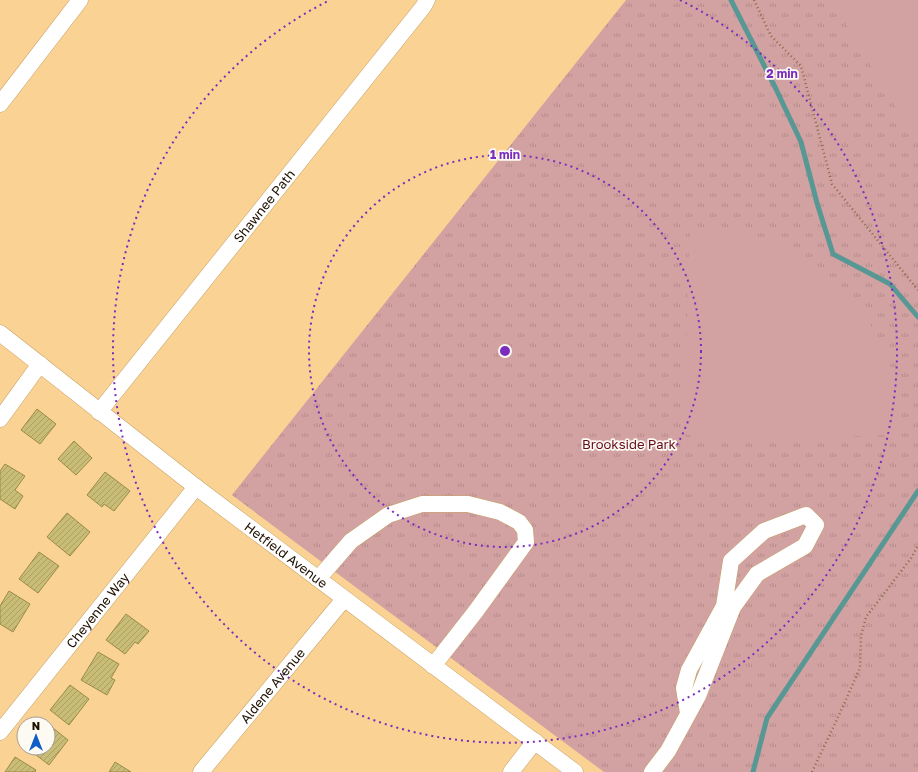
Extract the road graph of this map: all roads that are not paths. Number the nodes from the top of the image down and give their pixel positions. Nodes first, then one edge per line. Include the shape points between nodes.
1 (80, 0) edge
2 (427, 0) edge
3 (0, 104) edge
4 (0, 333) edge
5 (40, 364) junction
6 (100, 412) junction
7 (0, 419) edge
8 (196, 488) junction
9 (318, 579) junction
10 (344, 599) junction
11 (721, 622) junction
12 (434, 666) junction
13 (0, 732) edge
14 (534, 741) junction
15 (201, 772) edge
16 (512, 772) edge
17 (575, 772) edge
18 (652, 772) edge

1 - 3 street
2 - 6 street, Shawnee Path
4 - 5 street, Hetfield Avenue
5 - 6 street, Hetfield Avenue
5 - 7 street
6 - 8 street, Hetfield Avenue
8 - 9 street, Hetfield Avenue
8 - 13 street, Cheyenne Way
9 - 10 street, Hetfield Avenue
9 - 12 street via 351,541 388,515 422,504 468,504 500,512 519,522 525,530 526,542
10 - 12 street, Hetfield Avenue
10 - 15 street, Aldene Avenue
11 - 11 street via 757,574 804,546 816,525 806,515 764,531 731,561
11 - 18 street via 698,696 668,751
12 - 14 street, Hetfield Avenue
14 - 16 street
14 - 17 street, Hetfield Avenue

